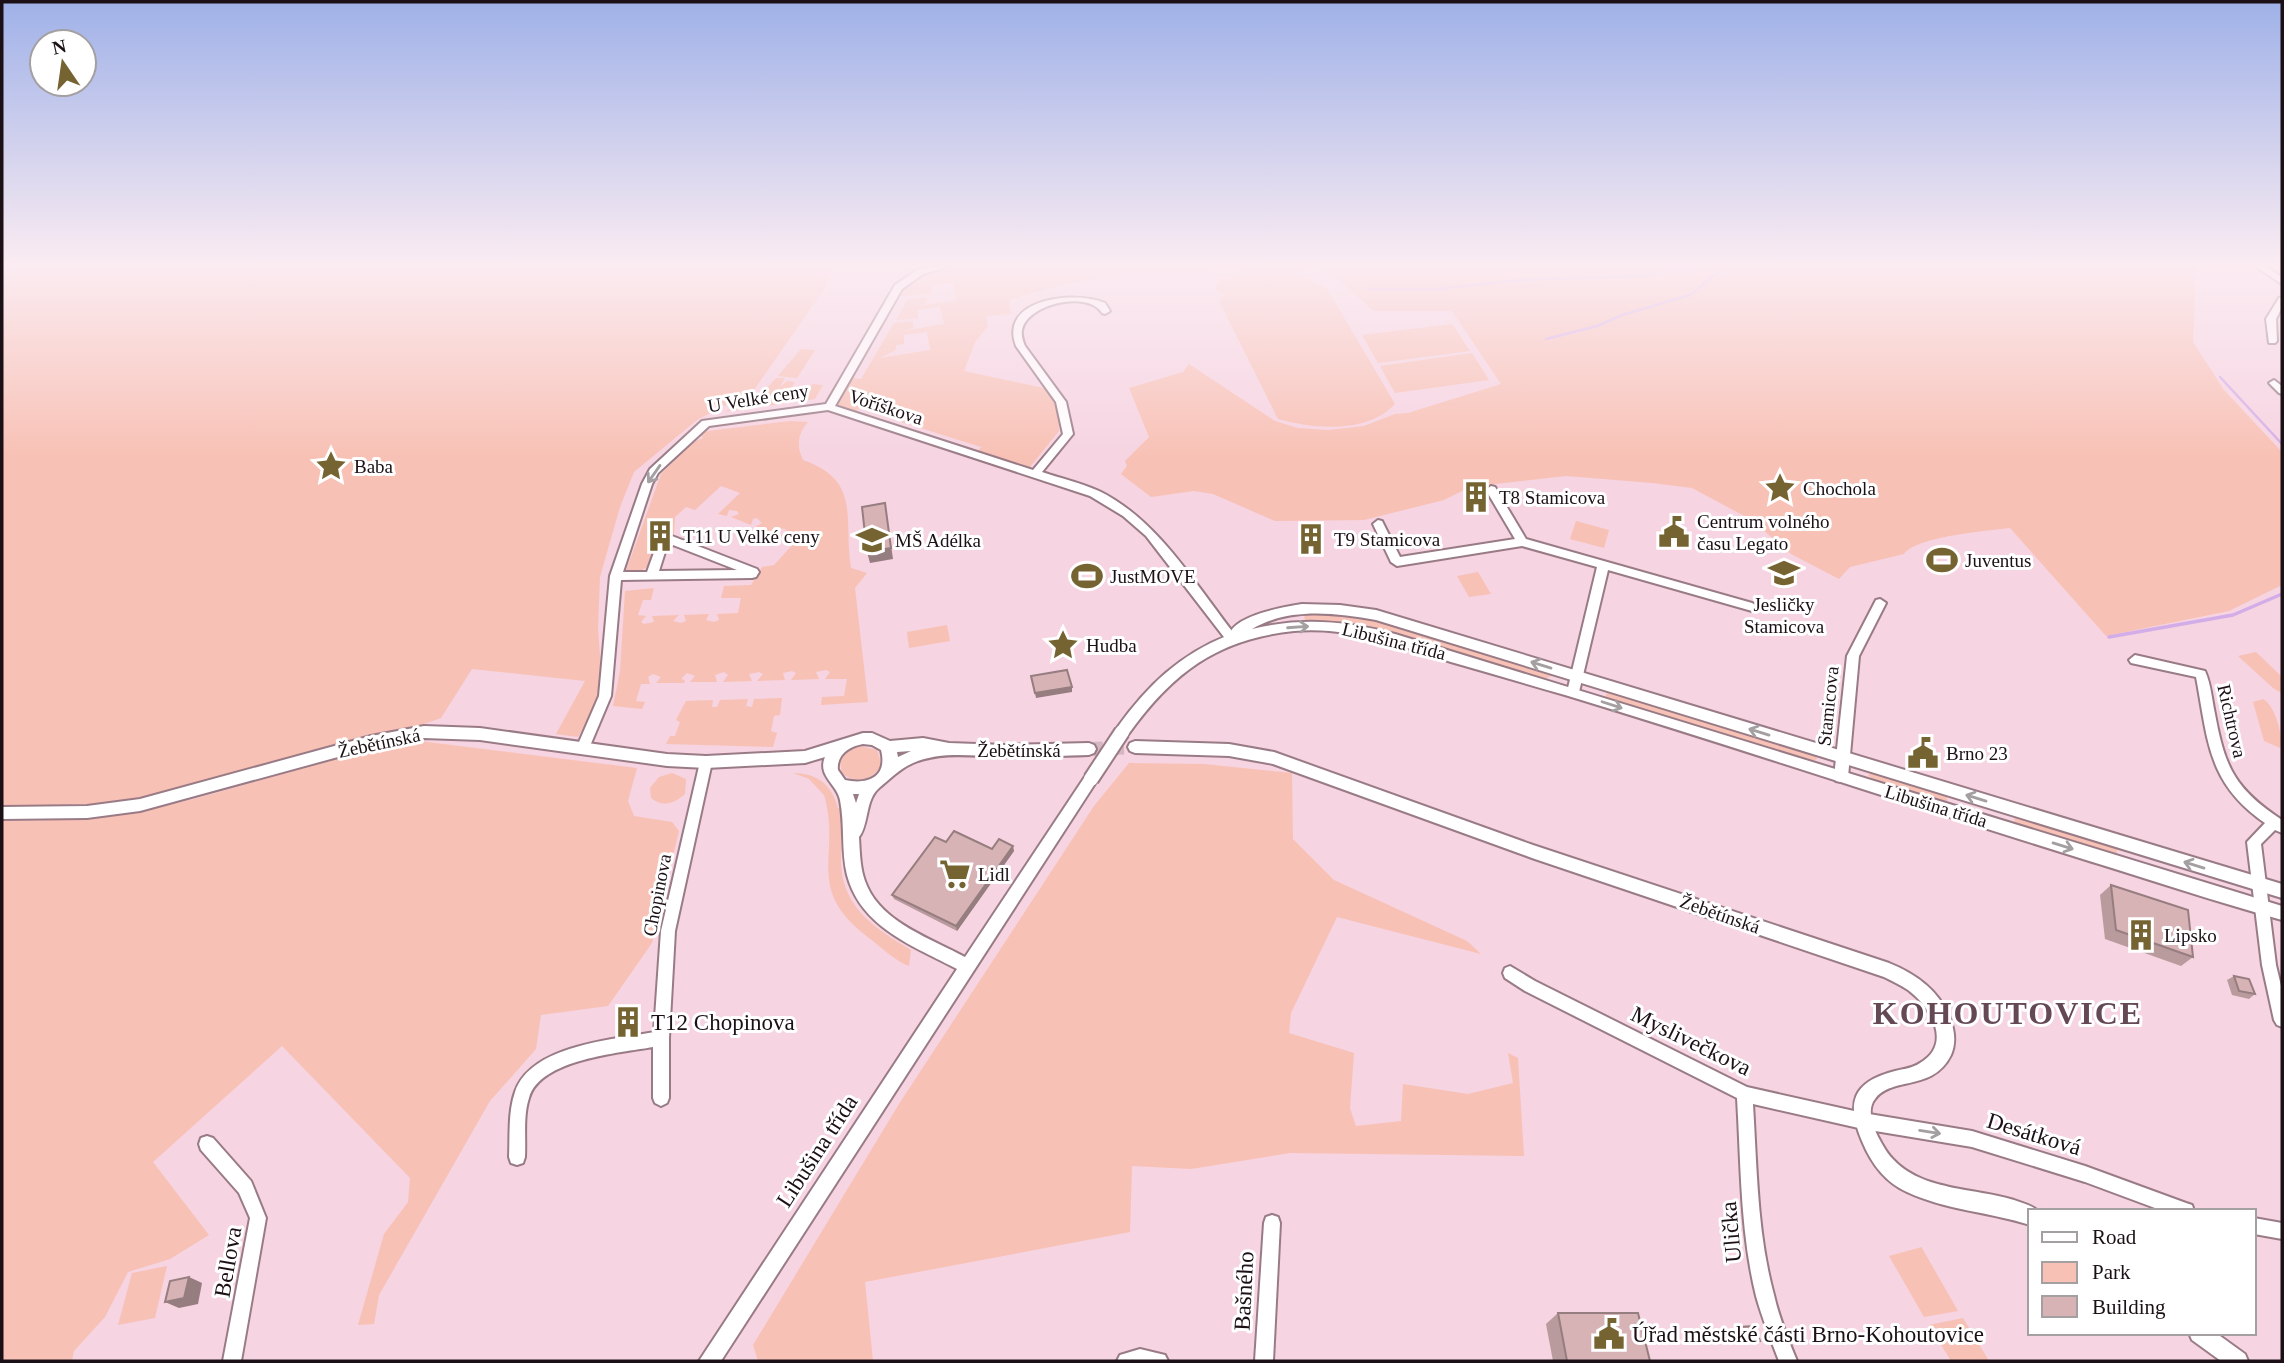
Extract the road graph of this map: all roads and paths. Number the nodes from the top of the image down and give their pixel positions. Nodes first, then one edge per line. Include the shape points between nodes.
1 (874, 330) edge
2 (1017, 330) edge
3 (2271, 330) edge
4 (2272, 341) dead end
5 (2274, 383) dead end
6 (2282, 391) edge
7 (829, 407) junction
8 (1035, 474) junction
9 (1491, 489) dead end
10 (1378, 524) dead end
11 (1522, 542) junction
12 (1603, 566) junction
13 (652, 575) junction
14 (616, 576) junction
15 (1880, 603) dead end
16 (1752, 607) dead end
17 (1231, 638) junction
18 (2135, 660) dead end
19 (1577, 676) junction
20 (1573, 692) junction
21 (888, 747) junction
22 (1135, 747) tunnel mouth
23 (839, 748) junction
24 (582, 749) junction
25 (949, 749) junction
26 (1089, 749) tunnel mouth
27 (805, 757) junction
28 (1842, 757) junction
29 (706, 762) junction
30 (891, 768) junction
31 (830, 769) junction
32 (1841, 777) junction
33 (841, 785) junction
34 (873, 785) junction
35 (2, 813) edge
36 (2278, 825) edge
37 (854, 836) junction
38 (2259, 884) junction
39 (2282, 891) edge
40 (2262, 907) junction
41 (2282, 913) edge
42 (968, 967) junction
43 (1510, 972) dead end
44 (2282, 1020) edge
45 (661, 1038) junction
46 (1745, 1094) junction
47 (661, 1098) dead end
48 (1863, 1121) junction
49 (207, 1144) dead end
50 (517, 1157) dead end
51 (2181, 1209) edge
52 (2028, 1214) edge
53 (1272, 1223) dead end
54 (2256, 1226) edge
55 (2282, 1231) edge
56 (2202, 1335) edge
57 (232, 1361) edge
58 (709, 1361) edge
59 (1126, 1361) edge
60 (1159, 1361) edge
61 (1264, 1361) edge
62 (1788, 1361) edge
63 (2238, 1361) edge

1 - 7 street, Voříškova
2 - 8 street via 1018,344 1061,402 1068,434
3 - 4 street
5 - 6 street
7 - 8 street, Voříškova
7 -> 14 street, U Velké ceny via 702,426 654,471
8 - 17 street, Voříškova via 1094,494 1127,513 1150,533
9 - 11 street
10 - 11 street via 1397,562
11 - 12 street
12 - 16 street
12 - 19 street
13 - 13 street via 752,574 753,572 671,540 660,550
13 - 14 street
14 - 24 street, U Velké ceny via 609,682
15 - 28 street, Stamicova via 1853,656
19 -> 17 street, Libušina třída via 1358,611 1312,610 1259,618
17 -> 20 street, Libušina třída via 1296,626 1339,626
17 - 42 street, Libušina třída, bridge via 1195,656 1147,696
18 - 36 street, Richtrova via 2201,674 2223,770 2232,786
19 - 20 street
28 -> 19 street, Libušina třída
20 -> 32 street, Libušina třída
21 - 23 street via 865,738
21 - 25 street, Žebětínská via 923,744
21 - 30 street
22 - 48 street, Žebětínská via 1229,750 1274,758 1889,971 1916,985 1937,1007 1947,1041 1940,1059 1925,1071 1883,1080 1869,1090
23 - 27 street, Žebětínská
23 - 31 street
24 - 29 street, Žebětínská
24 - 35 street, Žebětínská via 470,733 416,733 140,805 87,812
25 - 26 street, Žebětínská
25 - 30 street, Žebětínská via 911,757
27 - 29 street, Žebětínská
27 - 31 street, Žebětínská
28 - 32 street, Stamicova
38 -> 28 street, Libušina třída
29 - 45 street, Chopinova via 667,940
30 - 34 street
31 - 33 street
32 -> 40 street, Libušina třída
33 - 34 street
33 - 37 street
34 - 37 street
36 - 38 street, Richtrova via 2253,842
37 - 42 street via 855,874 872,908 891,925
38 - 39 street, Libušina třída
38 - 40 street
40 - 41 street, Libušina třída
40 - 44 street
42 - 58 street, Libušina třída
43 - 46 street, Myslivečkova
45 - 47 street, Chopinova
45 - 50 street via 556,1060 535,1073 523,1092
46 - 48 street, Myslivečkova
46 - 62 street, Ulička via 1755,1260 1771,1325
48 -> 51 street, Desátková via 1972,1139
48 - 52 street via 1872,1146 1913,1187 1946,1199 2006,1205
49 - 57 street, Bellova via 245,1187 258,1218
53 - 61 street, Bašného
54 - 55 street
56 - 63 street
59 - 60 street

